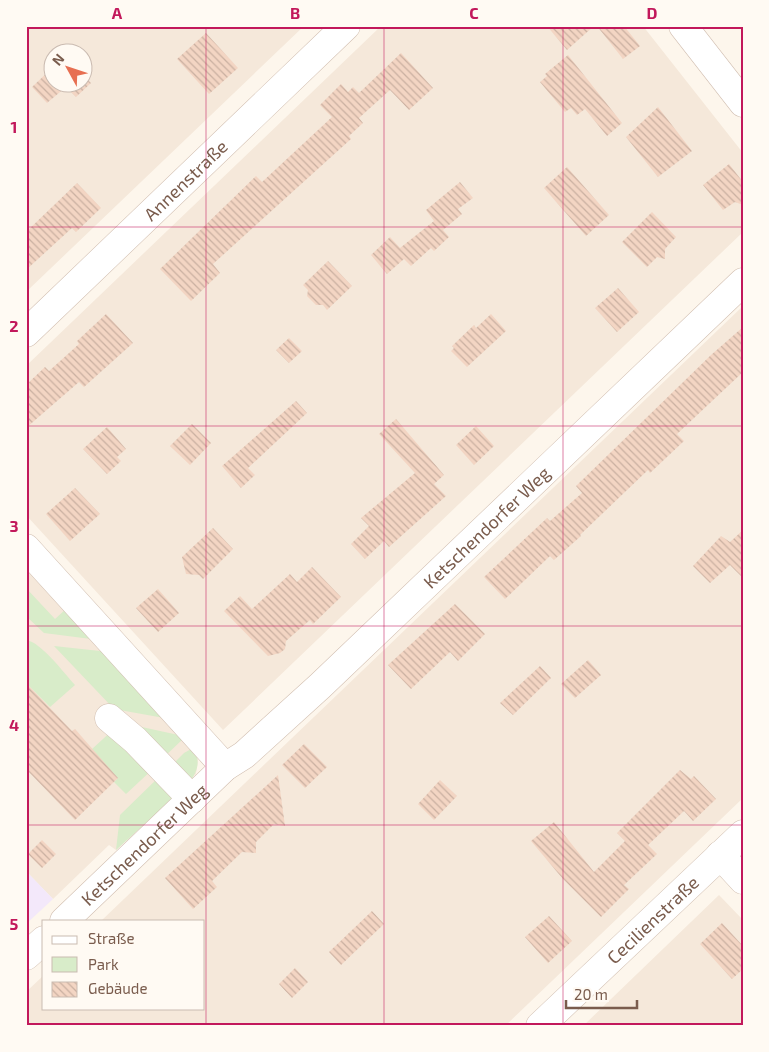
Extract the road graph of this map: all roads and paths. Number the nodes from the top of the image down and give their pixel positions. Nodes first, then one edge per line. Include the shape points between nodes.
1 (346, 26) edge
2 (683, 26) edge
3 (743, 103) edge
4 (743, 282) edge
5 (26, 333) edge
6 (26, 548) edge
7 (109, 718) dead end
8 (225, 767) junction
9 (192, 800) junction
10 (743, 834) edge
11 (720, 855) junction
12 (743, 880) edge
13 (65, 920) edge
14 (540, 1026) edge

1 - 5 street, Annenstraße
2 - 3 street
4 - 8 street, Ketschendorfer Weg via 320,686 244,755
6 - 8 street
7 - 9 street via 135,740
8 - 9 street, Ketschendorfer Weg
9 - 13 street, Ketschendorfer Weg
10 - 11 street, Cecilienstraße
11 - 12 street
11 - 14 street, Cecilienstraße

